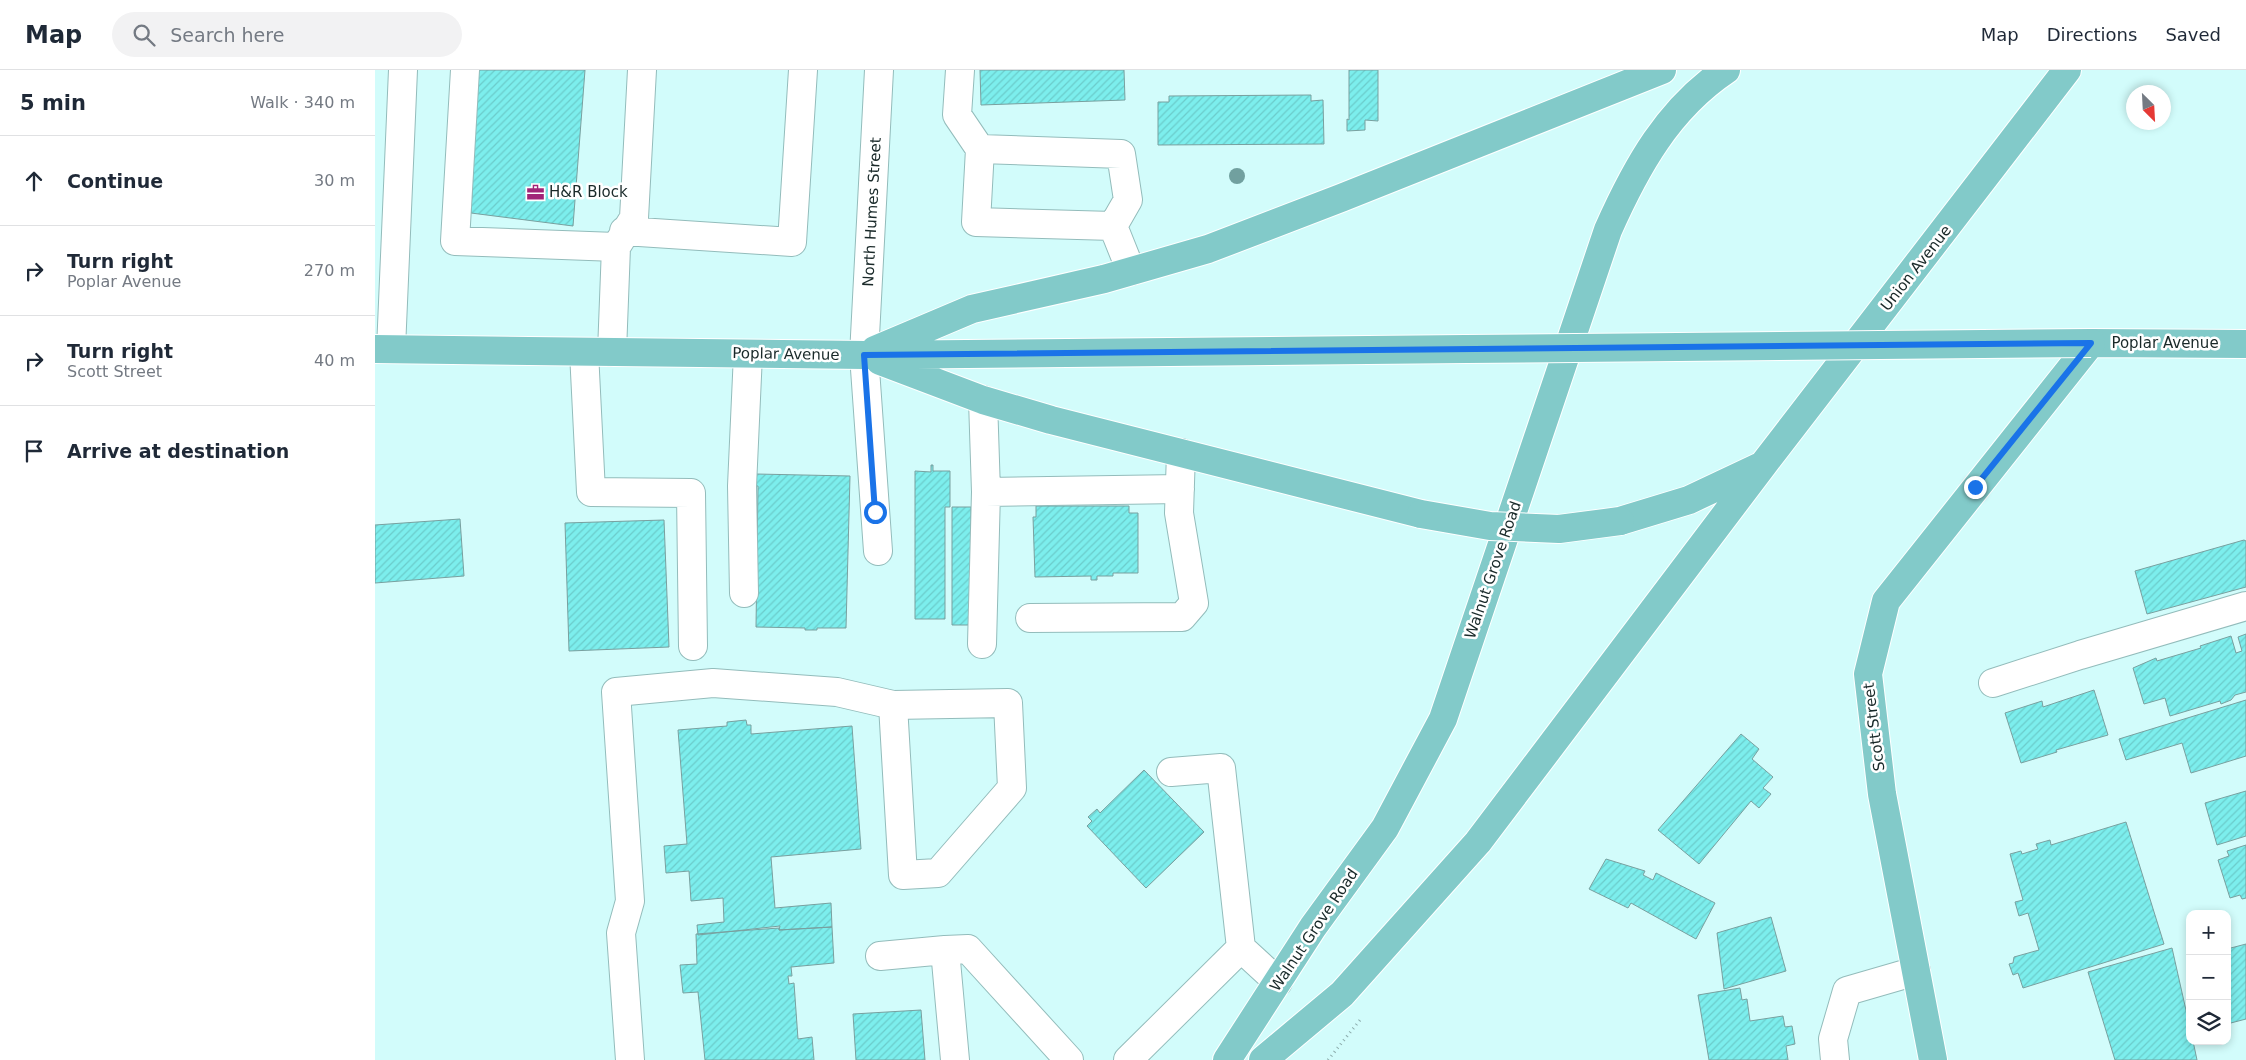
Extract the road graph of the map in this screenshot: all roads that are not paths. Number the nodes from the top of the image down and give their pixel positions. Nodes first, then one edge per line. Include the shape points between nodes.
1 (403, 70) edge
2 (465, 70) edge
3 (642, 70) edge
4 (803, 70) edge
5 (879, 70) edge
6 (960, 70) edge
7 (1662, 70) edge
8 (1726, 70) edge
9 (2067, 70) edge
10 (980, 149) junction
11 (1113, 226) junction
12 (620, 239) junction
13 (385, 251) edge
14 (1131, 271) junction
15 (2091, 343) junction
16 (2246, 344) edge
17 (383, 349) edge
18 (584, 352) junction
19 (612, 352) junction
20 (748, 354) junction
21 (864, 355) junction
22 (983, 400) junction
23 (1181, 453) junction
24 (1763, 466) junction
25 (1180, 489) junction
26 (986, 492) junction
27 (878, 551) dead end
28 (744, 593) dead end
29 (2246, 606) edge
30 (1030, 618) dead end
31 (982, 644) dead end
32 (693, 646) dead end
33 (1993, 683) dead end
34 (893, 705) junction
35 (1171, 772) dead end
36 (1241, 948) junction
37 (945, 950) junction
38 (880, 956) dead end
39 (1916, 972) junction
40 (1277, 982) junction
41 (630, 1060) edge
42 (955, 1060) edge
43 (1069, 1060) edge
44 (1128, 1060) edge
45 (1227, 1060) edge
46 (1263, 1060) edge
47 (1835, 1060) edge
48 (1933, 1060) edge

1 - 13 street
2 - 12 street via 455,241
3 - 12 street via 634,218
4 - 12 street via 792,242
5 - 21 street, North Humes Street
6 - 10 street via 957,115
7 - 14 main road via 1208,249
8 - 40 main road, Walnut Grove Road via 1703,85 1668,123 1631,179 1607,230 1443,719 1385,828
9 - 24 main road, Union Avenue
10 - 11 street via 976,222
10 - 11 street via 1121,154 1128,200
11 - 14 street
12 - 19 street
13 - 17 street
14 - 21 main road via 972,309
15 - 16 main road, Poplar Avenue
15 - 21 main road, Poplar Avenue, bridge
15 - 39 main road, Scott Street via 1886,601 1868,674 1881,794
17 - 18 main road, Poplar Avenue
18 - 19 main road, Poplar Avenue
18 - 32 street via 591,492 691,493
19 - 20 main road, Poplar Avenue
20 - 21 main road, Poplar Avenue
20 - 28 street via 742,486
21 - 22 main road
21 - 27 street, North Humes Street
22 - 23 main road
22 - 26 street
23 - 24 main road, bridge via 1421,514 1490,526 1559,529 1620,521 1689,500
23 - 25 street
24 - 46 main road via 1478,842 1342,994
25 - 26 street
25 - 30 street via 1179,514 1194,603 1182,617
26 - 31 street
29 - 33 street
34 - 34 street via 903,875 938,873 1012,788 1008,703
34 - 41 street via 837,692 713,683 616,692 631,901 621,933
35 - 36 street via 1221,768
36 - 40 street
36 - 44 street
37 - 38 street
37 - 42 street
37 - 43 street via 968,949
39 - 47 street via 1847,991 1833,1040
39 - 48 main road, Scott Street
40 - 45 main road, Walnut Grove Road

